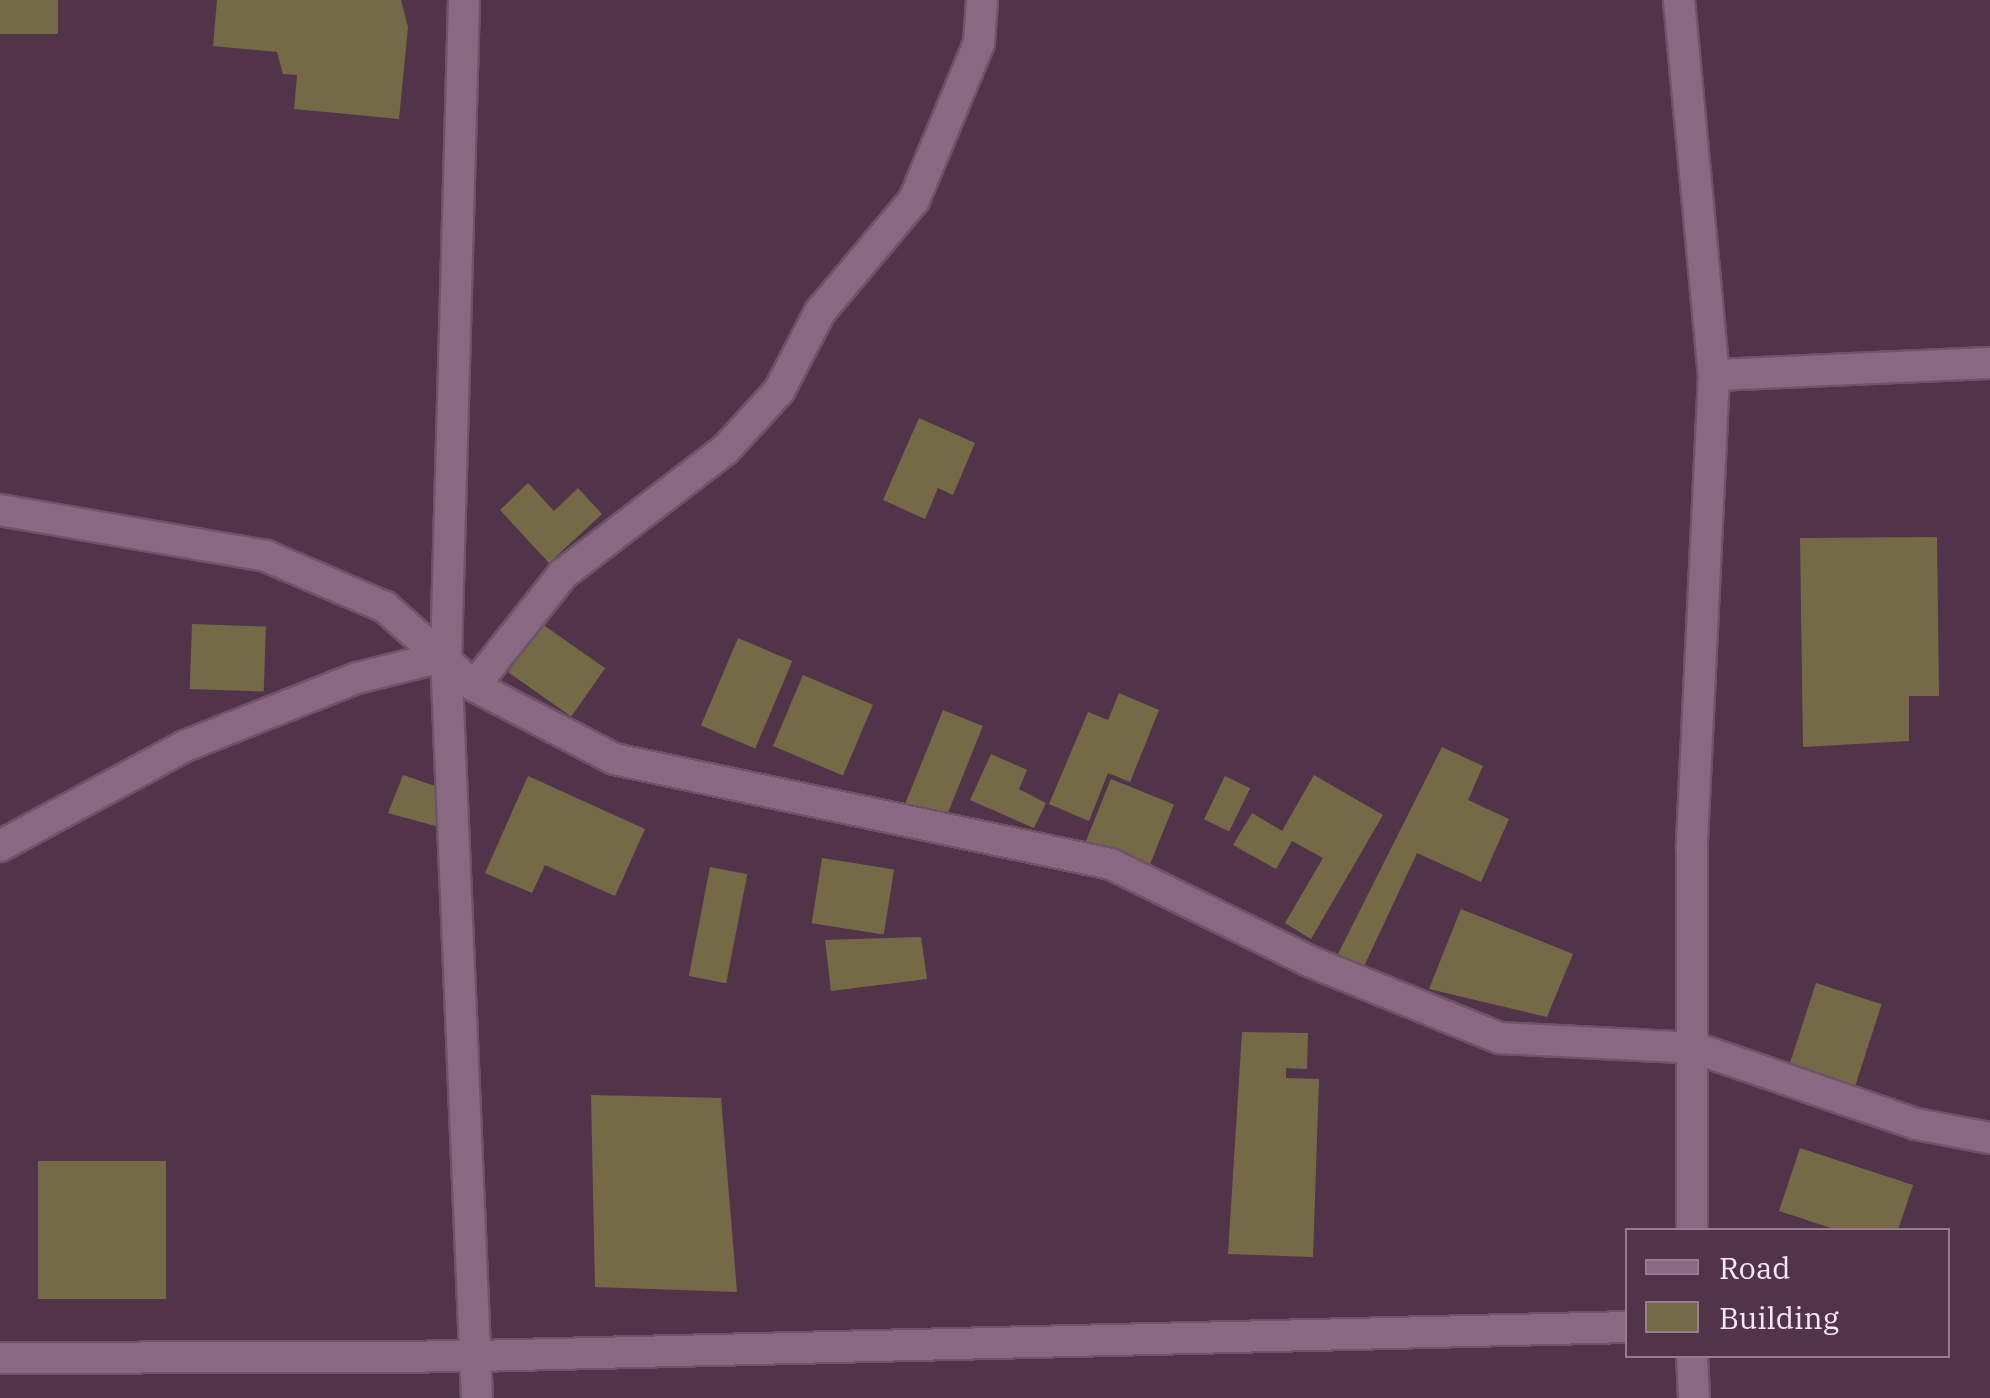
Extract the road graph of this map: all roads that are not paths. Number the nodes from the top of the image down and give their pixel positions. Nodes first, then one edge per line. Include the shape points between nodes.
1 (464, 0) edge
2 (982, 0) edge
3 (1679, 0) edge
4 (1990, 363) edge
5 (1714, 375) junction
6 (0, 510) edge
7 (446, 656) junction
8 (474, 686) junction
9 (0, 846) edge
10 (1695, 1048) junction
11 (1990, 1138) edge
12 (1692, 1228) edge
13 (1625, 1327) edge
14 (476, 1356) junction
15 (0, 1358) edge
16 (1692, 1358) edge
17 (477, 1398) edge
18 (1694, 1398) edge

1 - 7 street
2 - 8 street via 979,43 914,200 820,312 779,391 726,449 563,574
3 - 5 street
4 - 5 street
5 - 10 street via 1692,847
6 - 7 street via 266,556 385,607
7 - 8 street
7 - 9 street via 356,678 185,746
7 - 14 street
8 - 10 street via 614,759 1111,864 1309,961 1500,1038
10 - 11 street via 1916,1124
10 - 12 street
13 - 14 street
14 - 15 street
14 - 17 street
16 - 18 street

